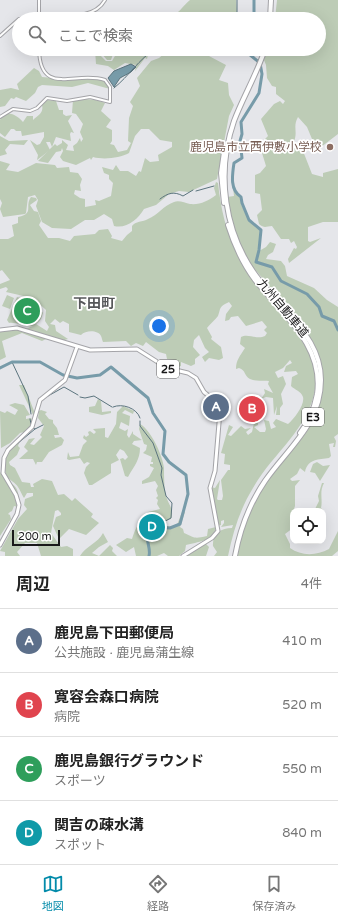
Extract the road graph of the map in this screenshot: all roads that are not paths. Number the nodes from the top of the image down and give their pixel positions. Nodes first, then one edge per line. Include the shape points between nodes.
1 (39, 0) edge
2 (105, 0) edge
3 (272, 0) edge
4 (39, 12) edge
5 (92, 12) edge
6 (271, 12) edge
7 (12, 25) edge
8 (0, 36) edge
9 (39, 56) edge
10 (262, 56) edge
11 (0, 117) edge
12 (0, 330) edge
13 (77, 347) junction
14 (0, 545) edge
15 (183, 556) edge
16 (233, 556) edge

1 - 4 street
2 - 5 street
3 - 6 highway
7 - 8 street
9 - 11 street via 40,66 48,75 68,80 88,76 105,80 110,87 110,102 90,97 67,101 47,98 30,111 13,109
10 - 16 highway, 九州自動車道 / E3 via 227,146 225,191 229,217 242,256 308,345 316,367 317,390 314,407 306,424 252,499 240,524
12 - 13 main road, 25 via 17,328
13 - 14 main road via 61,385 40,400 32,427 8,450 4,458 3,473 18,499 19,509
13 - 15 main road, 25 via 97,351 128,348 140,350 167,368 192,375 205,394 219,407 216,463 210,488 218,531 212,538

